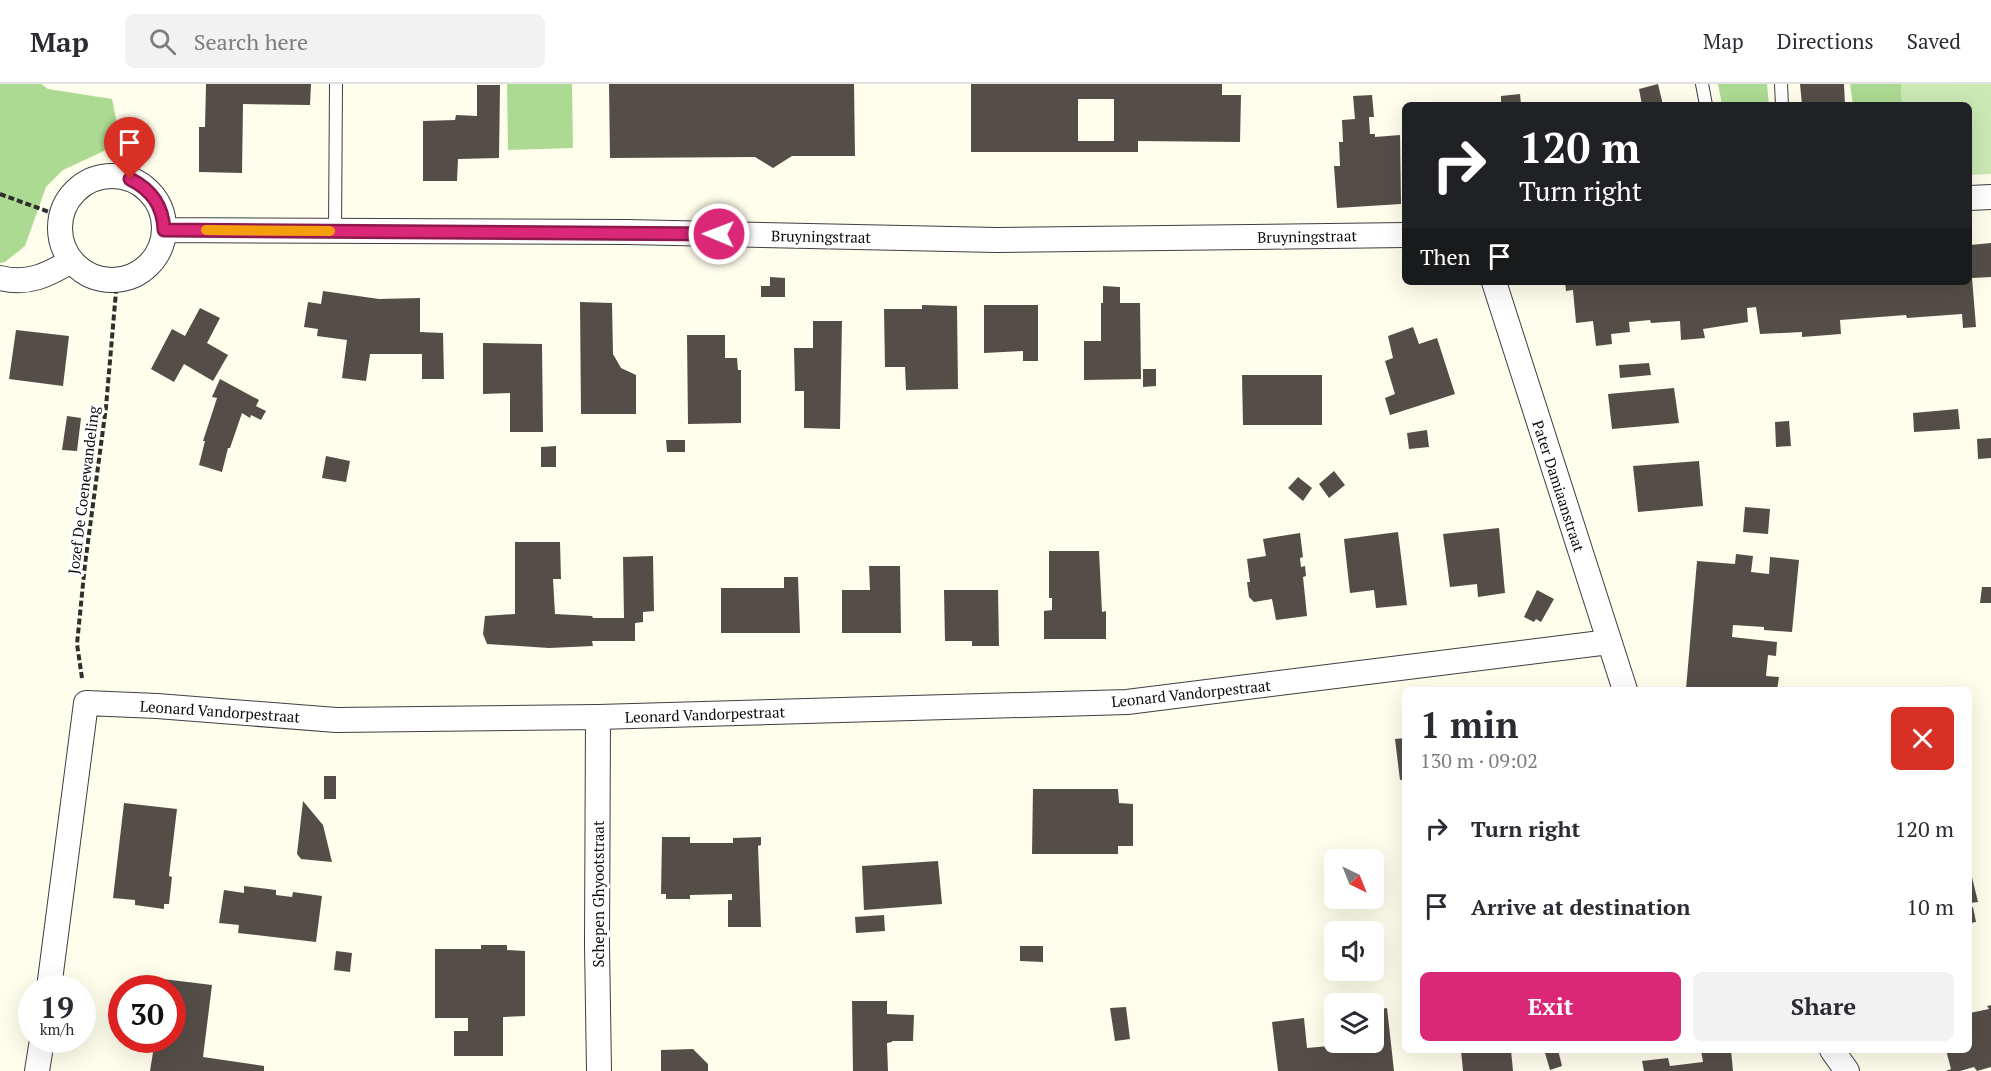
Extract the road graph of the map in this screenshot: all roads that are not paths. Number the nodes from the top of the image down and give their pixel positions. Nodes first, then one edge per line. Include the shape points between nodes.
1 (336, 84) edge
2 (1702, 84) edge
3 (1781, 84) edge
4 (1705, 102) edge
5 (1782, 102) edge
6 (1991, 197) edge
7 (1972, 198) edge
8 (164, 230) junction
9 (335, 231) junction
10 (1402, 235) edge
11 (71, 261) junction
12 (0, 278) edge
13 (1495, 285) edge
14 (1609, 642) junction
15 (1624, 687) edge
16 (598, 717) junction
17 (51, 975) edge
18 (40, 1053) edge
19 (1834, 1053) edge
20 (37, 1071) edge
21 (599, 1071) edge
22 (1847, 1071) edge

1 - 9 lane
2 - 4 lane
3 - 5 lane
6 - 7 street
8 - 9 street, Bruyningstraat
8 - 11 street via 158,252 133,276 100,279
8 - 11 street via 158,202 141,184 118,176 103,176 73,193 60,216 64,250
9 - 10 street, Bruyningstraat via 997,240
11 - 12 street via 32,280
13 - 14 street, Pater Damiaanstraat
14 - 15 street, Pater Damiaanstraat
14 - 16 street, Leonard Vandorpestraat via 1127,702
16 - 17 street, Leonard Vandorpestraat via 336,720 86,704
16 - 21 street, Schepen Ghyootstraat
18 - 20 street
19 - 22 street

